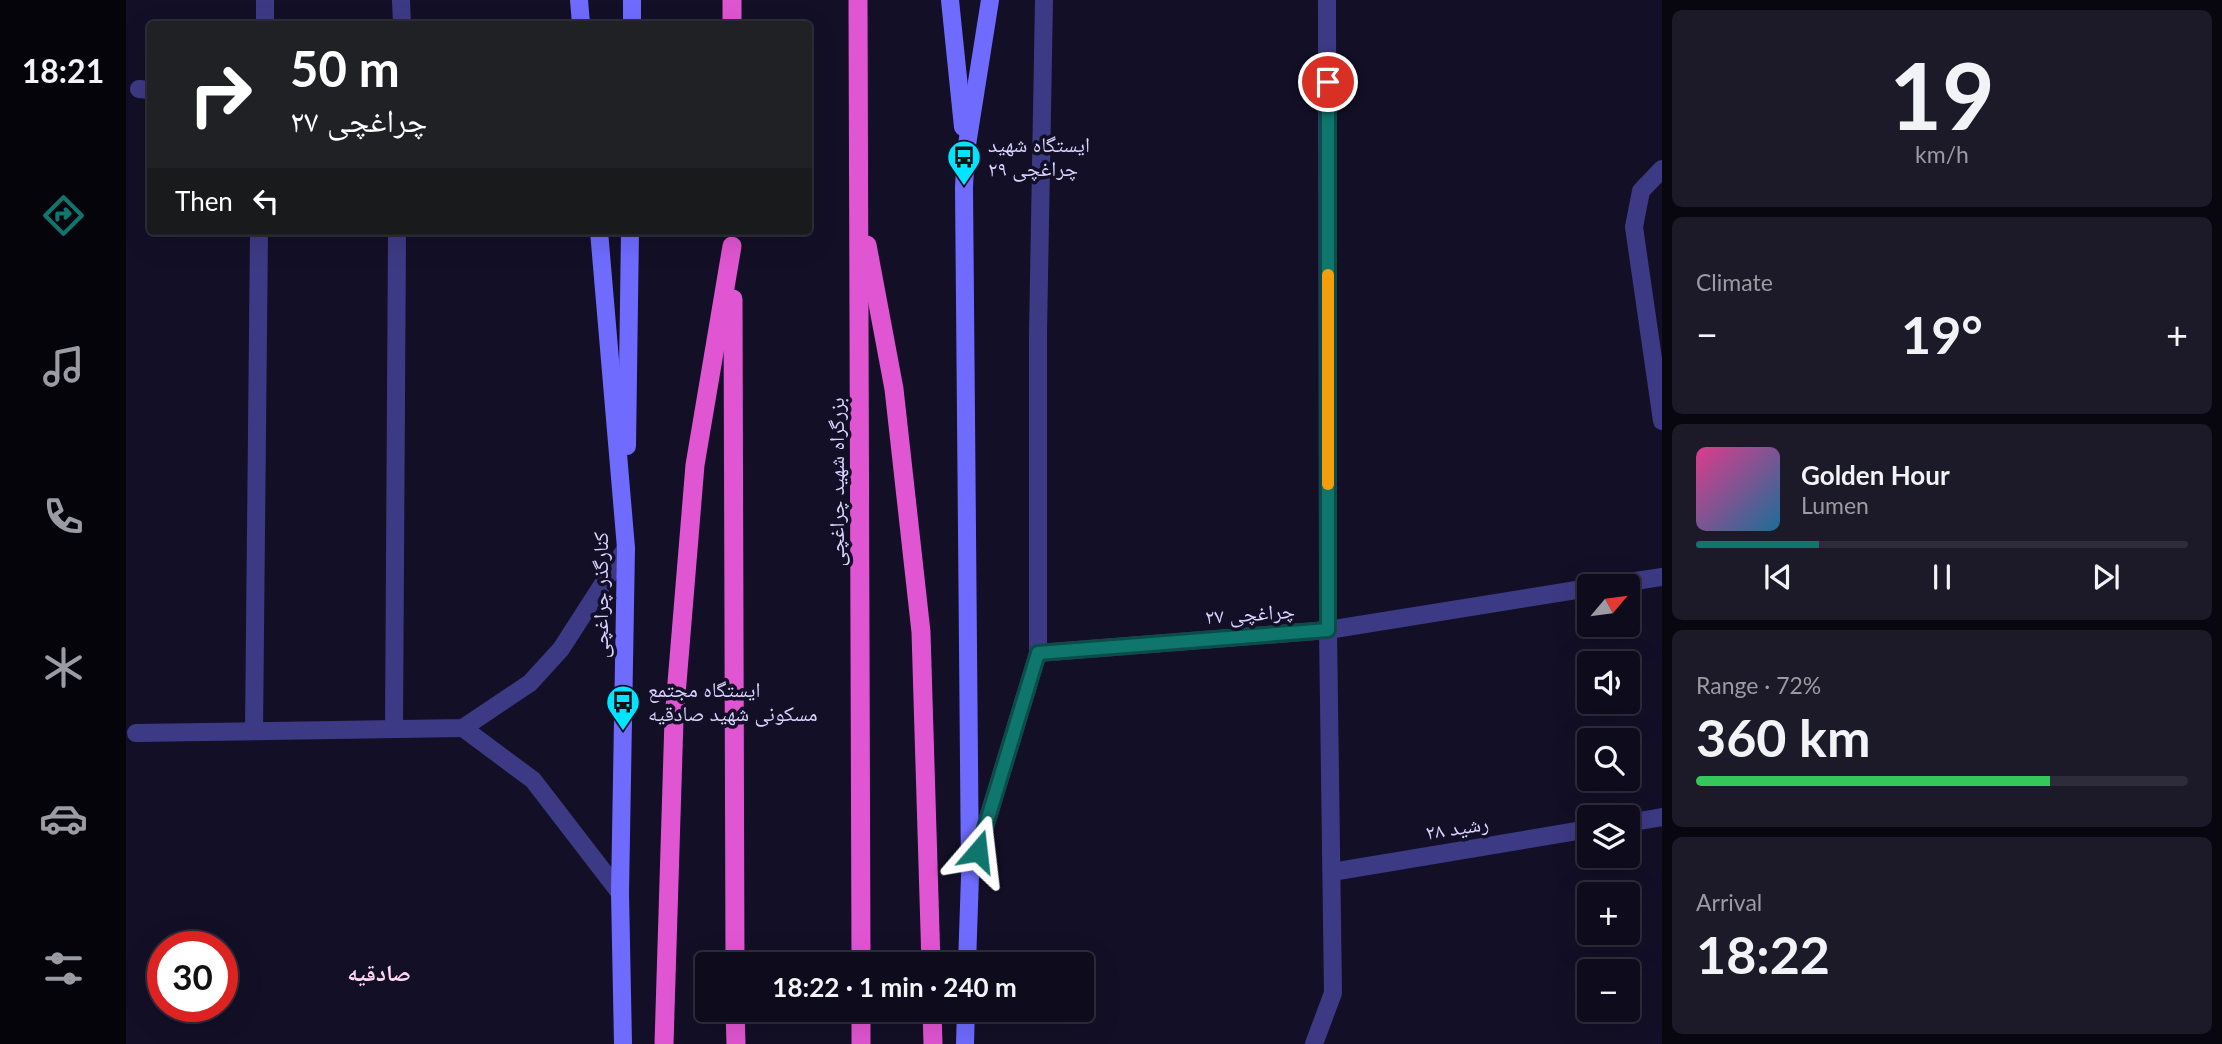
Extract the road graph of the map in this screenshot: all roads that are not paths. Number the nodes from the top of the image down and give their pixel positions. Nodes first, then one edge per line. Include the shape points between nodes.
1 (265, 0) edge
2 (401, 0) edge
3 (579, 0) edge
4 (632, 0) edge
5 (732, 0) edge
6 (858, 0) edge
7 (950, 0) edge
8 (990, 0) edge
9 (1044, 0) edge
10 (1328, 0) edge
11 (265, 21) edge
12 (402, 21) edge
13 (581, 21) edge
14 (632, 21) edge
15 (732, 21) edge
16 (966, 151) junction
17 (1662, 169) edge
18 (858, 195) junction
19 (259, 235) edge
20 (397, 235) edge
21 (599, 235) edge
22 (629, 235) edge
23 (732, 238) edge
24 (1662, 421) edge
25 (626, 548) junction
26 (1662, 577) edge
27 (1640, 580) edge
28 (1577, 591) edge
29 (1328, 630) junction
30 (1038, 653) junction
31 (463, 728) junction
32 (394, 729) junction
33 (254, 731) junction
34 (136, 733) dead end
35 (1662, 817) edge
36 (1640, 821) edge
37 (1577, 831) edge
38 (1332, 872) junction
39 (970, 877) junction
40 (620, 893) junction
41 (735, 952) edge
42 (861, 952) edge
43 (931, 952) edge
44 (967, 952) edge
45 (735, 1022) edge
46 (861, 1022) edge
47 (932, 1022) edge
48 (966, 1022) edge
49 (623, 1044) edge
50 (664, 1044) edge
51 (736, 1044) edge
52 (861, 1044) edge
53 (933, 1044) edge
54 (965, 1044) edge
55 (1314, 1044) edge

1 - 11 street
2 - 12 street
3 - 13 main road
4 - 14 main road
5 - 15 highway
6 - 18 highway, بزرگراه شهید چراغچی
7 - 16 main road
8 - 16 main road
9 - 30 street
10 - 29 street
16 - 39 main road
17 - 24 street via 1641,191 1634,227
18 - 42 highway, بزرگراه شهید چراغچی
18 - 43 highway via 894,389 921,632
19 - 33 street
20 - 32 street
21 - 25 main road, کنارگذر چراغچی
22 - 25 main road
23 - 41 highway
23 - 50 highway via 695,465 674,719
25 - 31 street via 561,649 530,683
25 - 40 main road, کنارگذر چراغچی
26 - 27 street
28 - 29 street, چراغچی ۲۷
29 - 30 street, چراغچی ۲۷
29 - 38 street
30 - 39 street
31 - 32 street
31 - 40 street via 533,780
32 - 33 street
33 - 34 street
35 - 36 street
37 - 38 street, رشید ۲۸
38 - 55 street via 1333,993
39 - 44 main road
40 - 49 main road, کنارگذر چراغچی
45 - 51 highway
46 - 52 highway
47 - 53 highway
48 - 54 main road

